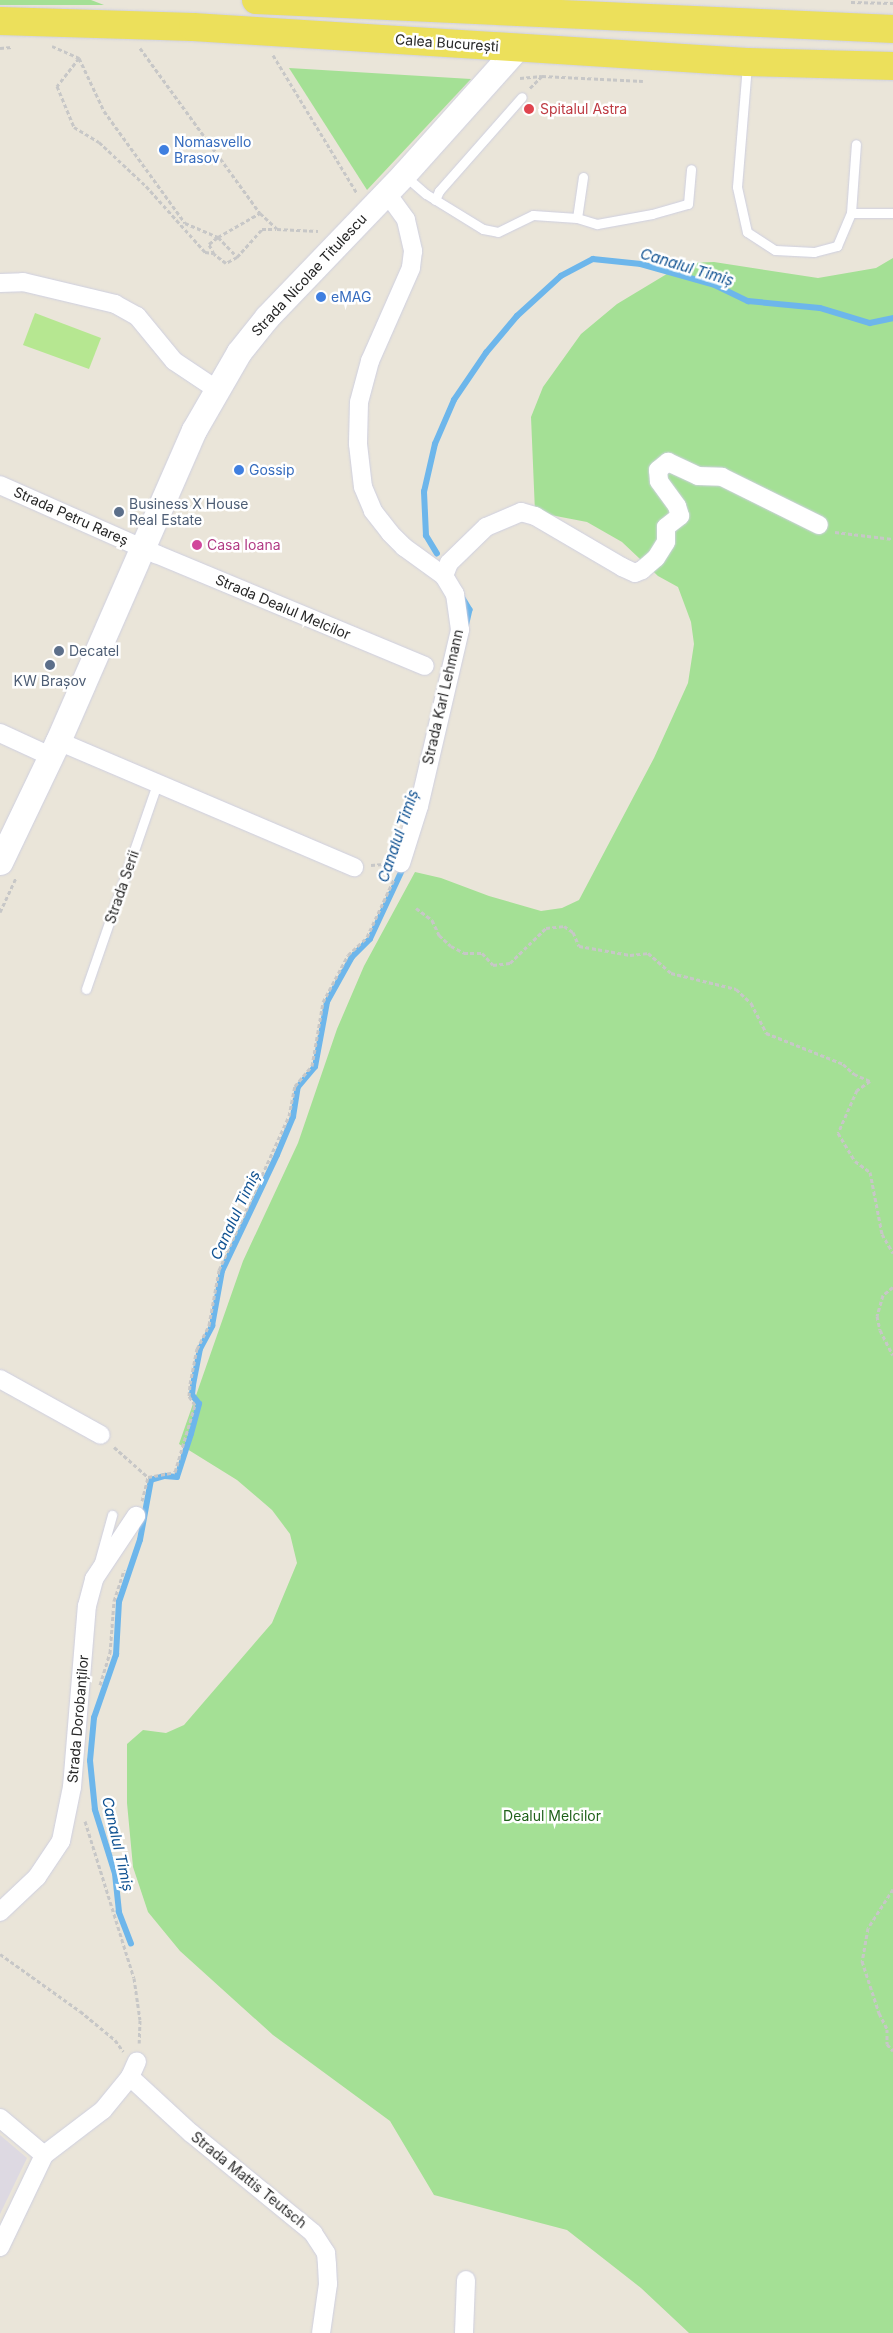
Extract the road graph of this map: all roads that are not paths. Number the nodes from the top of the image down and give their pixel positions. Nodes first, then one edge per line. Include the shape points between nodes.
1 (256, 0) edge
2 (534, 6) edge
3 (0, 21) edge
4 (893, 29) edge
5 (517, 48) junction
6 (747, 62) junction
7 (893, 66) edge
8 (522, 97) dead end
9 (856, 144) dead end
10 (691, 170) dead end
11 (404, 174) junction
12 (583, 177) dead end
13 (386, 192) junction
14 (435, 200) junction
15 (852, 213) junction
16 (893, 213) edge
17 (577, 218) junction
18 (0, 284) edge
19 (216, 389) junction
20 (0, 485) edge
21 (819, 525) road end
22 (142, 548) junction
23 (444, 576) junction
24 (425, 666) dead end
25 (0, 733) edge
26 (54, 748) junction
27 (157, 784) junction
28 (0, 862) edge
29 (401, 863) road end
30 (354, 867) road end
31 (86, 989) dead end
32 (0, 1379) edge
33 (101, 1435) road end
34 (112, 1514) dead end
35 (136, 1516) road end
36 (94, 1579) junction
37 (0, 1912) edge
38 (0, 2118) edge
39 (44, 2155) junction
40 (0, 2247) edge
41 (466, 2280) dead end
42 (321, 2333) edge
43 (464, 2333) edge

1 - 2 main road
2 - 4 main road
3 - 5 main road, Calea București via 193,27
5 - 6 main road, Calea București
5 - 11 street, Strada Nicolae Titulescu
6 - 7 main road, Calea București
6 - 15 lane via 737,187 747,232 775,250 814,252 837,246
8 - 14 lane via 439,191
9 - 15 lane
10 - 17 lane via 688,204 597,224
11 - 13 street, Strada Nicolae Titulescu
11 - 14 lane
12 - 17 lane
13 - 19 street, Strada Nicolae Titulescu via 267,317 239,352
13 - 23 street, Strada Karl Lehmann via 406,220 414,251 411,268 370,361 359,402 358,444 364,487 373,510 390,533
14 - 17 lane via 483,229 498,232 534,216
15 - 16 lane
18 - 19 street via 23,282 116,304 137,316 174,361
19 - 22 street, Strada Nicolae Titulescu
20 - 22 street, Strada Petru Rareș
21 - 23 street via 722,477 698,476 668,462 658,470 659,481 677,506 680,516 666,528 666,542 656,558 642,570 635,573 622,567 535,516 521,512 486,527 449,563
22 - 24 street, Strada Dealul Melcilor
22 - 26 street, Strada Nicolae Titulescu
23 - 29 street, Strada Karl Lehmann via 455,594 460,630 419,806
25 - 26 street
26 - 27 street
26 - 28 street, Strada Nicolae Titulescu
27 - 30 street
27 - 31 lane, Strada Serii
32 - 33 street
34 - 36 lane
35 - 36 street, Strada Dorobanților
36 - 37 street, Strada Dorobanților via 87,1606 66,1826 61,1841 37,1877
38 - 39 street
39 - 40 street
39 - 42 street, Strada Mattis Teutsch via 104,2110 134,2069 190,2133 313,2233 326,2253 328,2284
41 - 43 street

